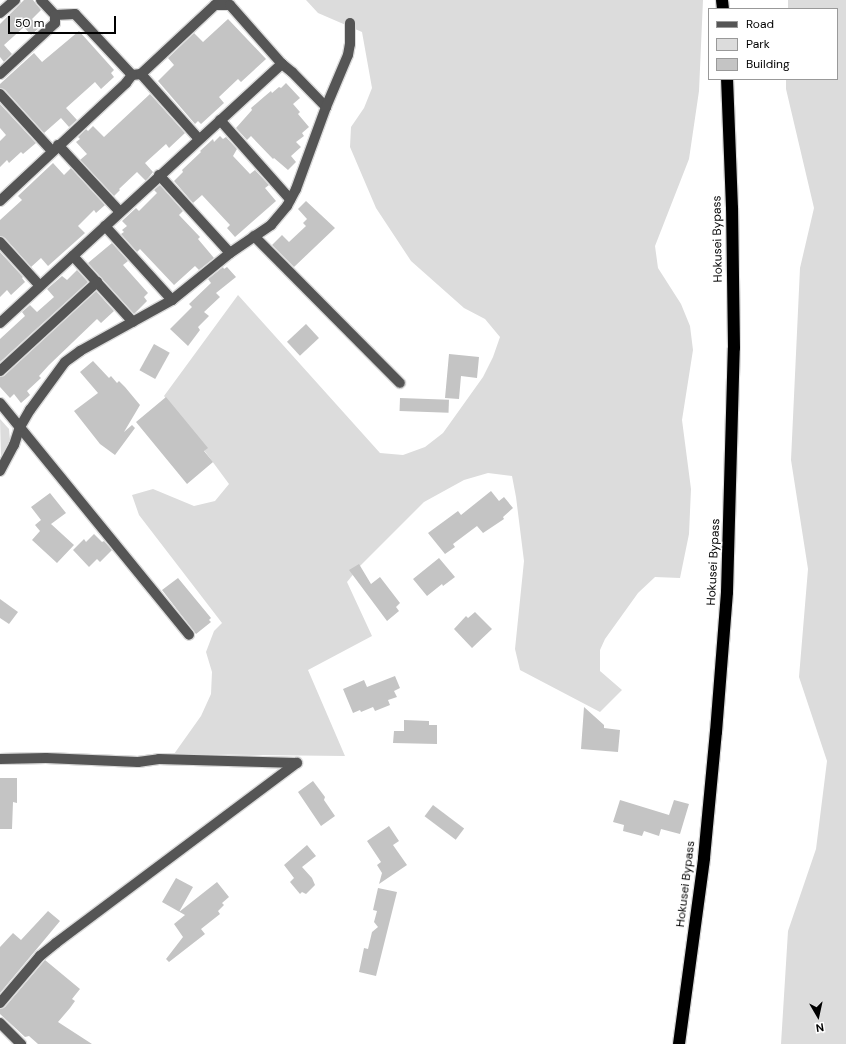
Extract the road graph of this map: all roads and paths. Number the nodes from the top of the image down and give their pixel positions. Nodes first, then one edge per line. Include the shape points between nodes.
1 (15, 0) edge
2 (41, 0) edge
3 (0, 13) edge
4 (55, 15) junction
5 (350, 23) dead end
6 (282, 64) junction
7 (0, 74) edge
8 (136, 75) junction
9 (727, 80) edge
10 (0, 94) edge
11 (326, 107) junction
12 (220, 120) junction
13 (199, 139) junction
14 (55, 148) junction
15 (159, 175) junction
16 (290, 199) junction
17 (0, 201) edge
18 (120, 212) junction
19 (105, 226) junction
20 (254, 236) junction
21 (0, 242) edge
22 (230, 253) junction
23 (73, 256) junction
24 (97, 282) junction
25 (40, 286) junction
26 (172, 300) junction
27 (134, 322) junction
28 (0, 323) edge
29 (0, 371) edge
30 (400, 384) dead end
31 (0, 403) edge
32 (20, 427) junction
33 (0, 471) edge
34 (189, 635) dead end
35 (0, 759) edge
36 (0, 1003) edge
37 (0, 1023) edge
38 (21, 1044) edge
39 (679, 1044) edge

1 - 3 street
2 - 4 street
4 - 7 street via 55,23
4 - 8 street via 75,14
5 - 11 street via 348,55
6 - 8 street via 230,5 215,5
6 - 11 street
6 - 12 street
8 - 13 street
8 - 14 street
9 - 39 highway, Hokusei Bypass via 734,348 727,592 704,858
10 - 14 street
11 - 16 street
12 - 13 street
12 - 16 street
13 - 15 street
14 - 17 street
14 - 18 street
15 - 18 street
15 - 22 street
16 - 20 street via 271,225
18 - 19 street
19 - 23 street
19 - 26 street
20 - 22 street
20 - 30 street
21 - 25 street
22 - 26 street
23 - 24 street
23 - 25 street
24 - 27 street
24 - 29 street
25 - 28 street
26 - 27 street
27 - 32 street via 80,350 65,362
31 - 32 street
32 - 33 street
32 - 34 street
35 - 36 street via 297,763 50,947
37 - 38 street

